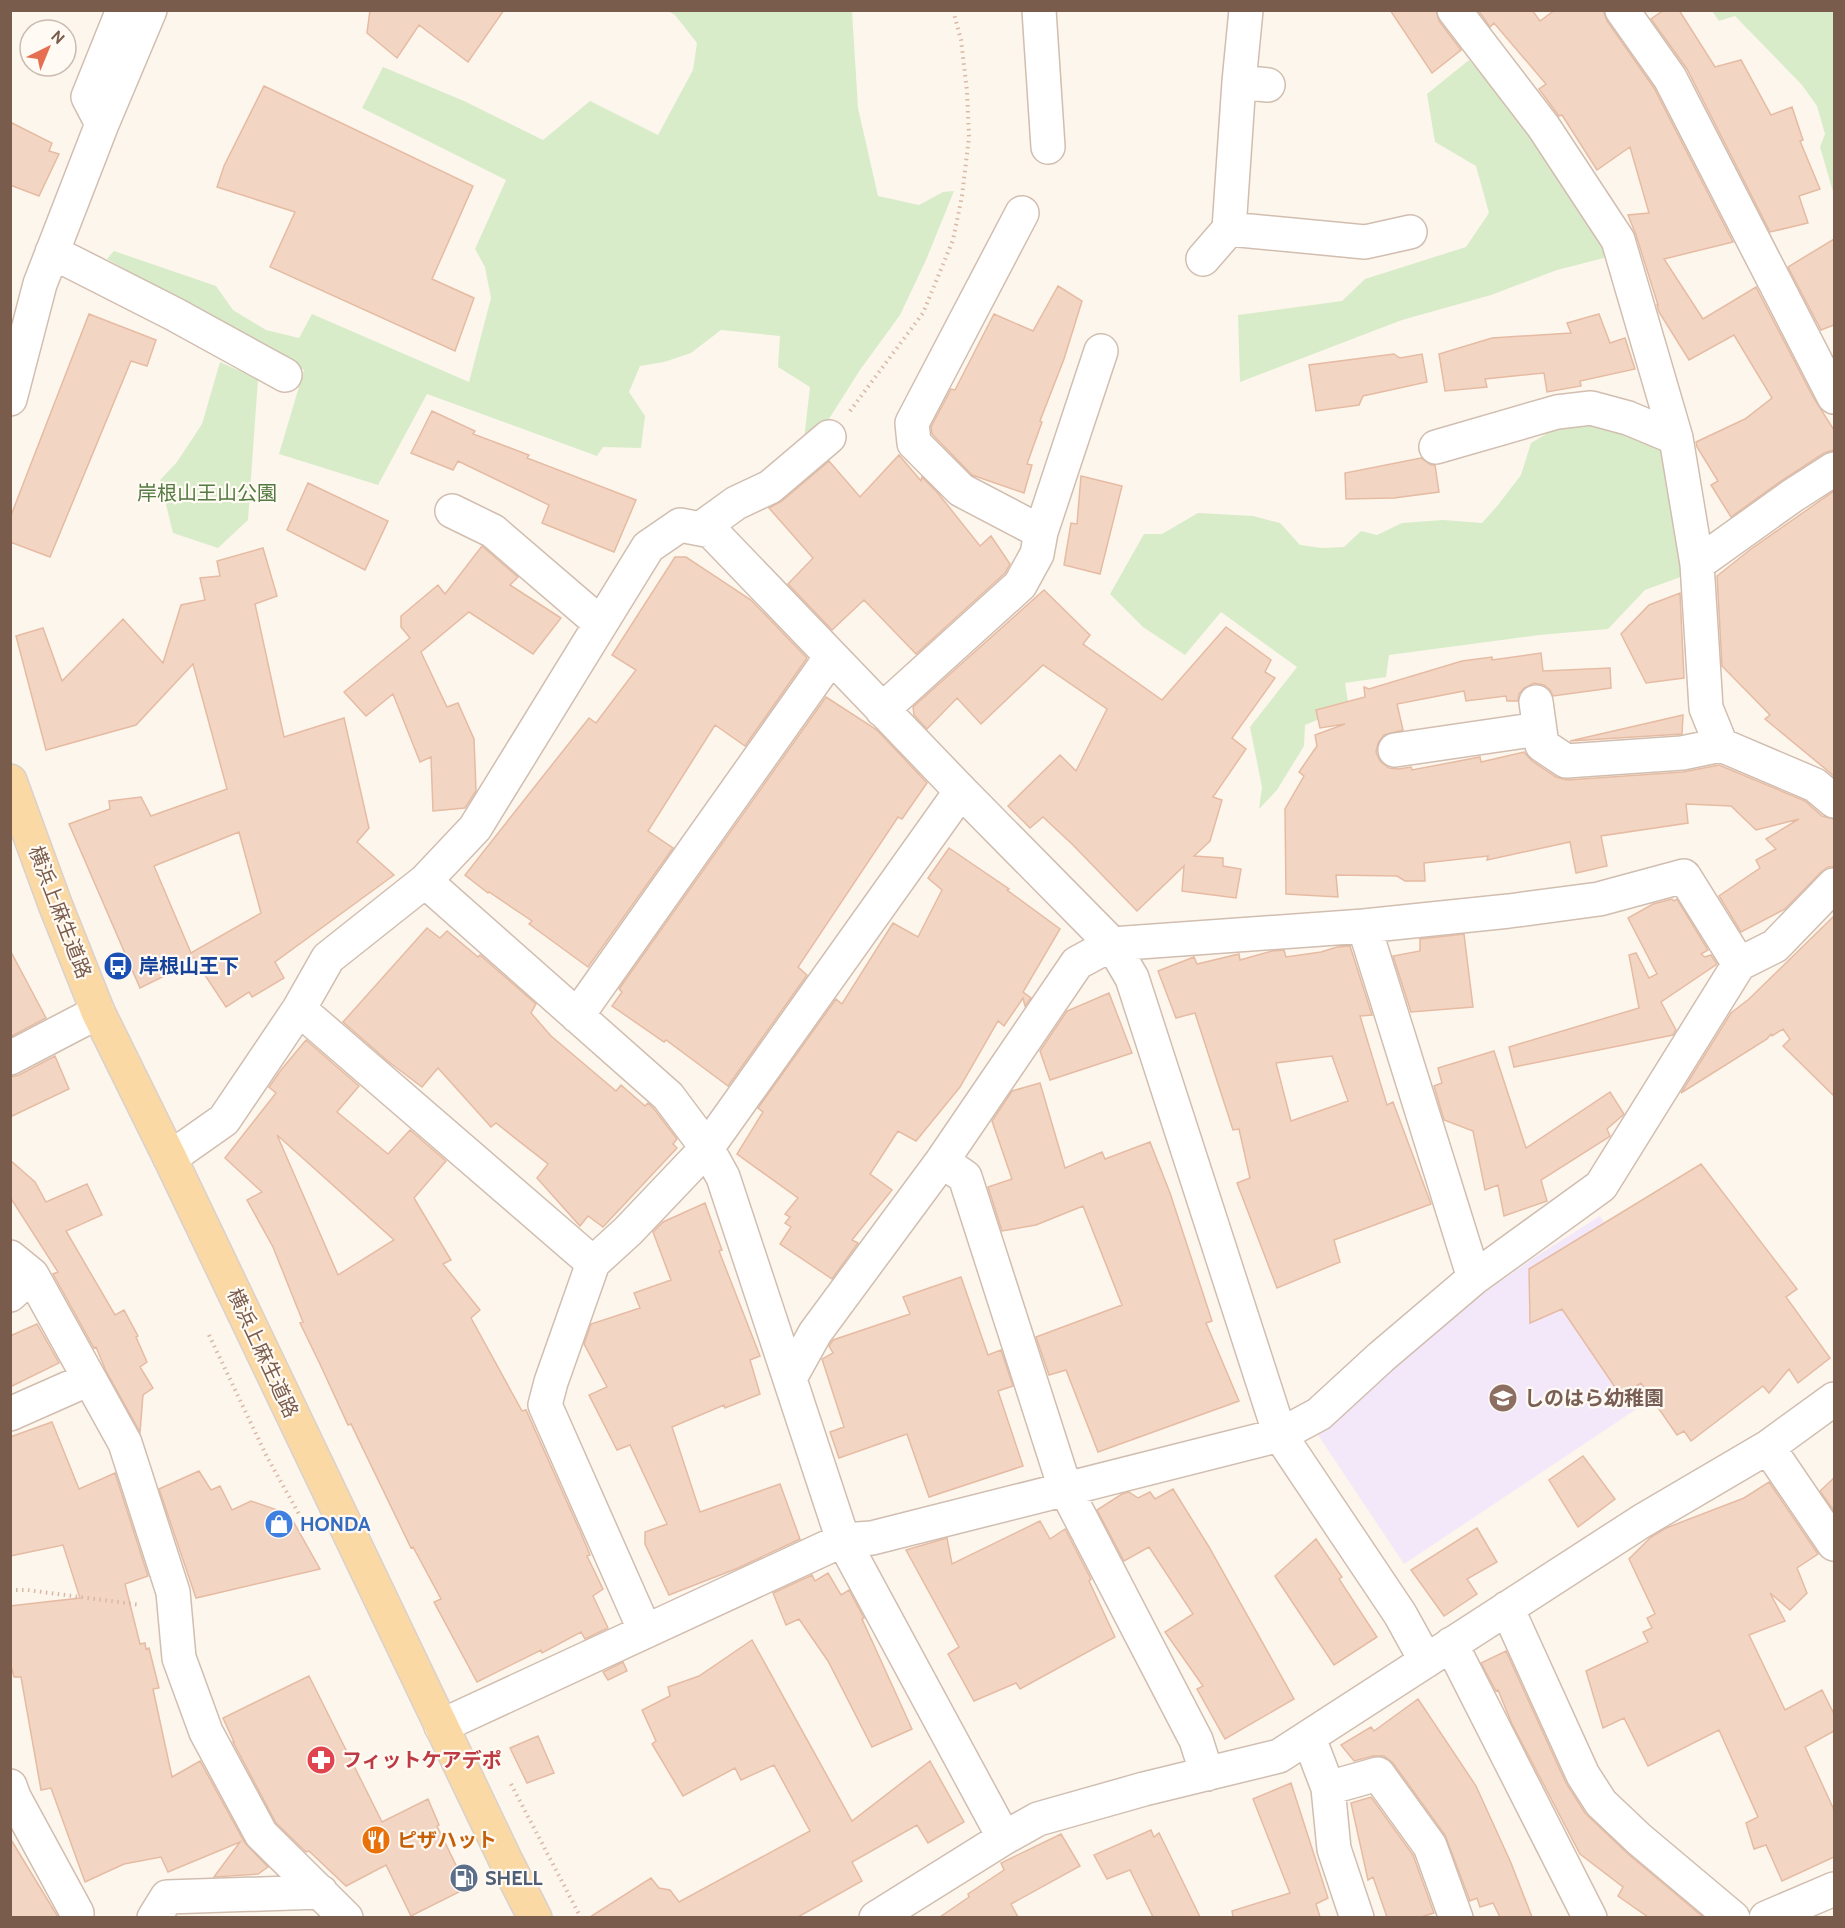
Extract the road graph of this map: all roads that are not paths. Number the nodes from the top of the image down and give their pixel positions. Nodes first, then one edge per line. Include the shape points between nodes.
1 (123, 10) edge
2 (150, 10) edge
3 (1039, 10) edge
4 (1246, 10) edge
5 (1454, 10) edge
6 (1622, 10) edge
7 (102, 124) junction
8 (1048, 147) dead end
9 (1022, 213) dead end
10 (1229, 229) junction
11 (1410, 232) dead end
12 (52, 252) junction
13 (1203, 259) dead end
14 (1101, 351) dead end
15 (1826, 356) edge
16 (285, 375) dead end
17 (1834, 397) edge
18 (10, 399) edge
19 (829, 437) road end
20 (1676, 438) junction
21 (1436, 447) dead end
22 (1834, 469) edge
23 (452, 511) dead end
24 (700, 529) junction
25 (1041, 532) junction
26 (1697, 564) junction
27 (600, 623) junction
28 (831, 657) junction
29 (882, 710) junction
30 (1722, 745) junction
31 (1395, 750) dead end
32 (10, 781) edge
33 (960, 791) junction
34 (1834, 801) edge
35 (425, 881) junction
36 (1834, 885) edge
37 (1364, 926) junction
38 (1112, 944) junction
39 (1739, 964) junction
40 (299, 1009) junction
41 (98, 1011) junction
42 (577, 1016) junction
43 (10, 1058) edge
44 (707, 1148) junction
45 (170, 1158) junction
46 (942, 1161) junction
47 (593, 1263) junction
48 (18, 1276) edge
49 (1474, 1278) junction
50 (790, 1378) junction
51 (89, 1379) junction
52 (1834, 1399) edge
53 (10, 1414) edge
54 (1280, 1435) junction
55 (1768, 1447) junction
56 (1065, 1488) junction
57 (843, 1540) junction
58 (1834, 1544) edge
59 (1507, 1608) junction
60 (645, 1631) junction
61 (1439, 1652) junction
62 (441, 1726) junction
63 (1309, 1738) junction
64 (1207, 1774) junction
65 (10, 1786) edge
66 (1328, 1788) junction
67 (1004, 1838) junction
68 (1834, 1889) edge
69 (321, 1892) junction
70 (1808, 1910) edge
71 (77, 1917) edge
72 (154, 1917) edge
73 (346, 1917) edge
74 (535, 1917) edge
75 (876, 1917) edge
76 (1357, 1917) edge
77 (1456, 1917) edge
78 (1590, 1917) edge
79 (1732, 1917) edge
80 (1766, 1917) edge

1 - 7 street via 88,97
2 - 7 street
3 - 8 street via 1033,90
4 - 10 street via 1253,83
5 - 20 street via 1543,126 1618,240
6 - 15 street via 1670,78
7 - 12 street
9 - 25 street via 912,423 914,443 961,490
10 - 11 street via 1365,242
10 - 13 street
12 - 16 street
12 - 18 street
14 - 25 street
15 - 17 street
19 - 24 street via 770,487 736,503
20 - 21 street via 1591,408 1557,412
20 - 26 street
22 - 26 street
23 - 27 street via 493,531
24 - 27 street via 680,525 648,547
24 - 28 street via 711,531
25 - 29 street via 1037,554 1020,585
26 - 30 street via 1706,708
27 - 35 street via 475,828
28 - 29 street
28 - 42 street
29 - 33 street
30 - 31 street via 1682,753 1566,761 1542,745 1537,716
30 - 34 street via 1815,785
32 - 41 main road, 横浜上麻生道路
33 - 38 street
33 - 44 street
35 - 40 street via 328,958
35 - 42 street
36 - 39 street via 1775,946
37 - 38 street
37 - 39 street via 1599,899 1684,876
37 - 49 street
38 - 46 street via 1077,963
38 - 54 street via 1132,978
39 - 49 street via 1601,1186
40 - 45 street via 225,1120
40 - 47 street
41 - 43 street
41 - 45 main road, 横浜上麻生道路
42 - 44 street via 668,1096
44 - 47 street
44 - 50 street via 723,1177
45 - 62 main road, 横浜上麻生道路
46 - 50 street via 814,1333
46 - 56 street via 965,1177
47 - 60 street via 544,1405
48 - 51 street
49 - 54 street via 1319,1414
50 - 57 street
51 - 53 street
51 - 69 street via 125,1443 173,1592 179,1658 206,1732 261,1834
52 - 55 street
54 - 56 street
54 - 61 street via 1400,1614
55 - 58 street
55 - 59 street via 1642,1521
56 - 57 street via 872,1538
56 - 64 street via 1196,1740
57 - 60 street
57 - 67 street
59 - 61 street
59 - 79 street via 1583,1775 1601,1803
60 - 62 street
61 - 63 street
61 - 78 street
62 - 74 main road, 横浜上麻生道路
63 - 64 street via 1278,1756
63 - 66 street
64 - 67 street via 1038,1819
65 - 71 street
66 - 76 street via 1334,1849
66 - 77 street via 1378,1774 1430,1846
67 - 75 street
68 - 70 street
69 - 72 street via 167,1897
69 - 73 street
70 - 80 street

